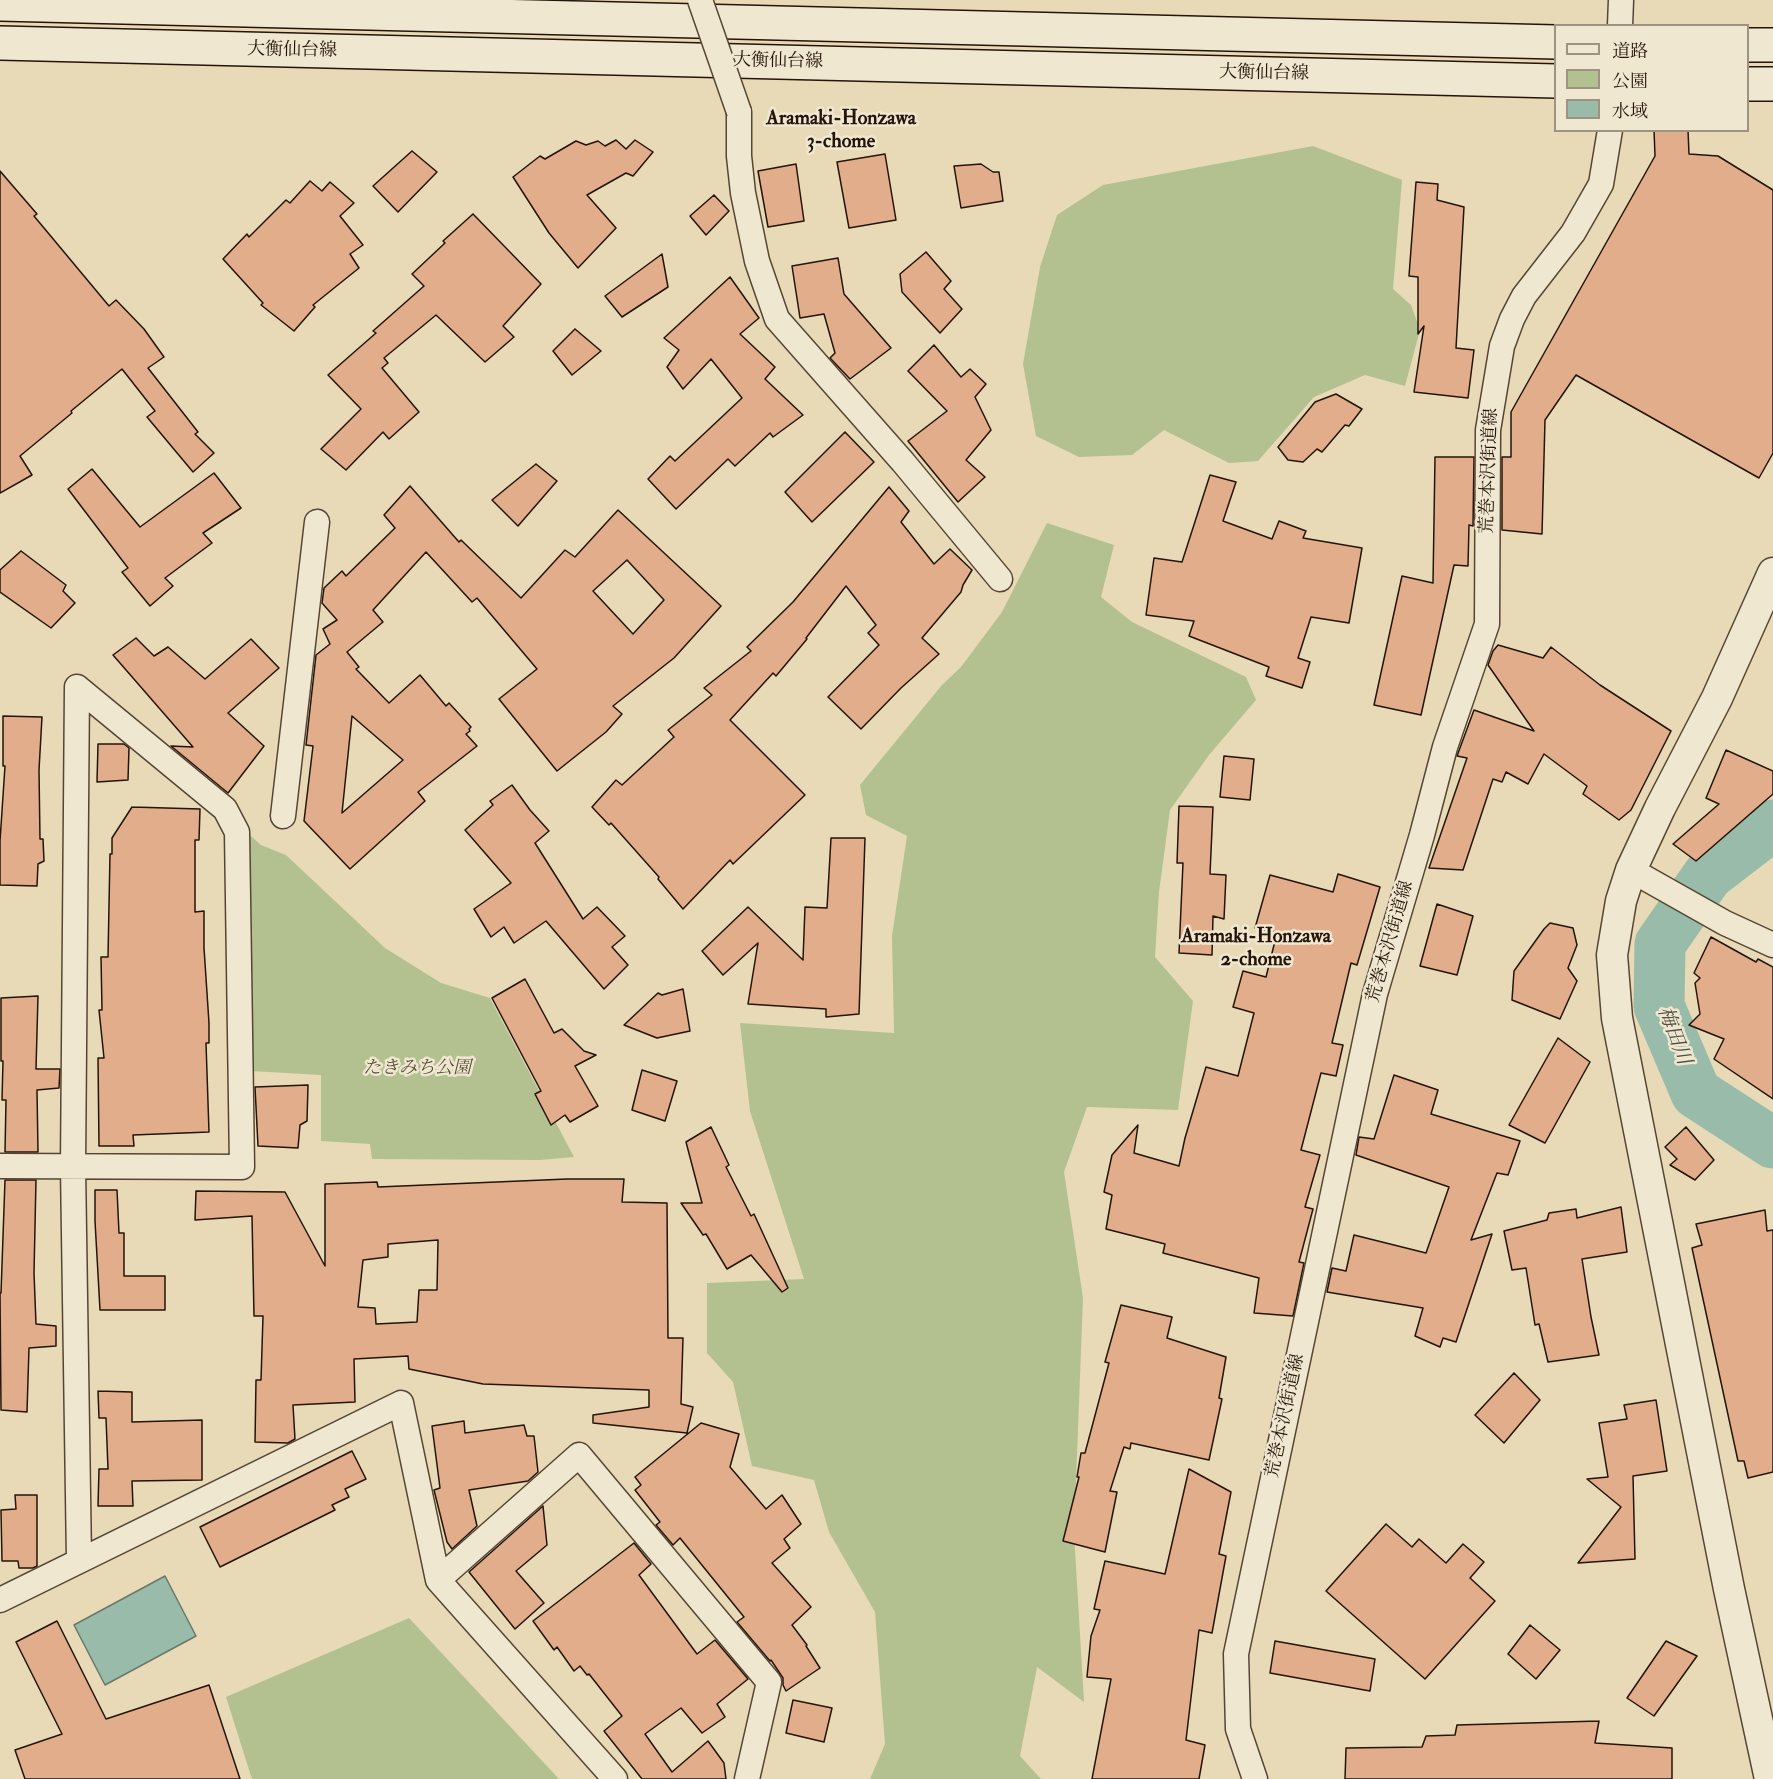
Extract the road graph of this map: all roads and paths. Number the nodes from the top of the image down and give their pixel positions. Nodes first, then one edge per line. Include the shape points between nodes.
1 (700, 0) edge
2 (12, 4) edge
3 (1554, 42) edge
4 (10, 43) edge
5 (1749, 45) edge
6 (1773, 45) edge
7 (1554, 81) edge
8 (1749, 84) edge
9 (1773, 84) edge
10 (1610, 132) edge
11 (317, 522) dead end
12 (1773, 573) edge
13 (1000, 579) dead end
14 (283, 816) dead end
15 (1631, 870) junction
16 (1773, 945) edge
17 (0, 1166) edge
18 (74, 1167) junction
19 (79, 1561) junction
20 (438, 1580) junction
21 (0, 1600) edge
22 (615, 1779) edge
23 (747, 1779) edge
24 (1255, 1779) edge
25 (1770, 1779) edge

1 - 13 street, bridge via 739,112 743,193 757,261 777,319
2 - 3 main road
4 - 7 main road, 大衡仙台線
5 - 6 main road
8 - 9 main road
10 - 24 street, 荒巻本沢街道線 via 1600,184 1573,233 1524,296 1502,346 1488,430 1487,624 1445,747 1375,994 1236,1653 1238,1729
11 - 14 street
12 - 15 street via 1717,698
15 - 16 street
15 - 25 street via 1612,955 1617,1018
17 - 18 street
18 - 18 street via 76,710 77,687 225,809 237,832 242,1167
18 - 19 street
19 - 20 street via 401,1403
19 - 21 street
20 - 22 street
20 - 23 street via 579,1455 769,1682

